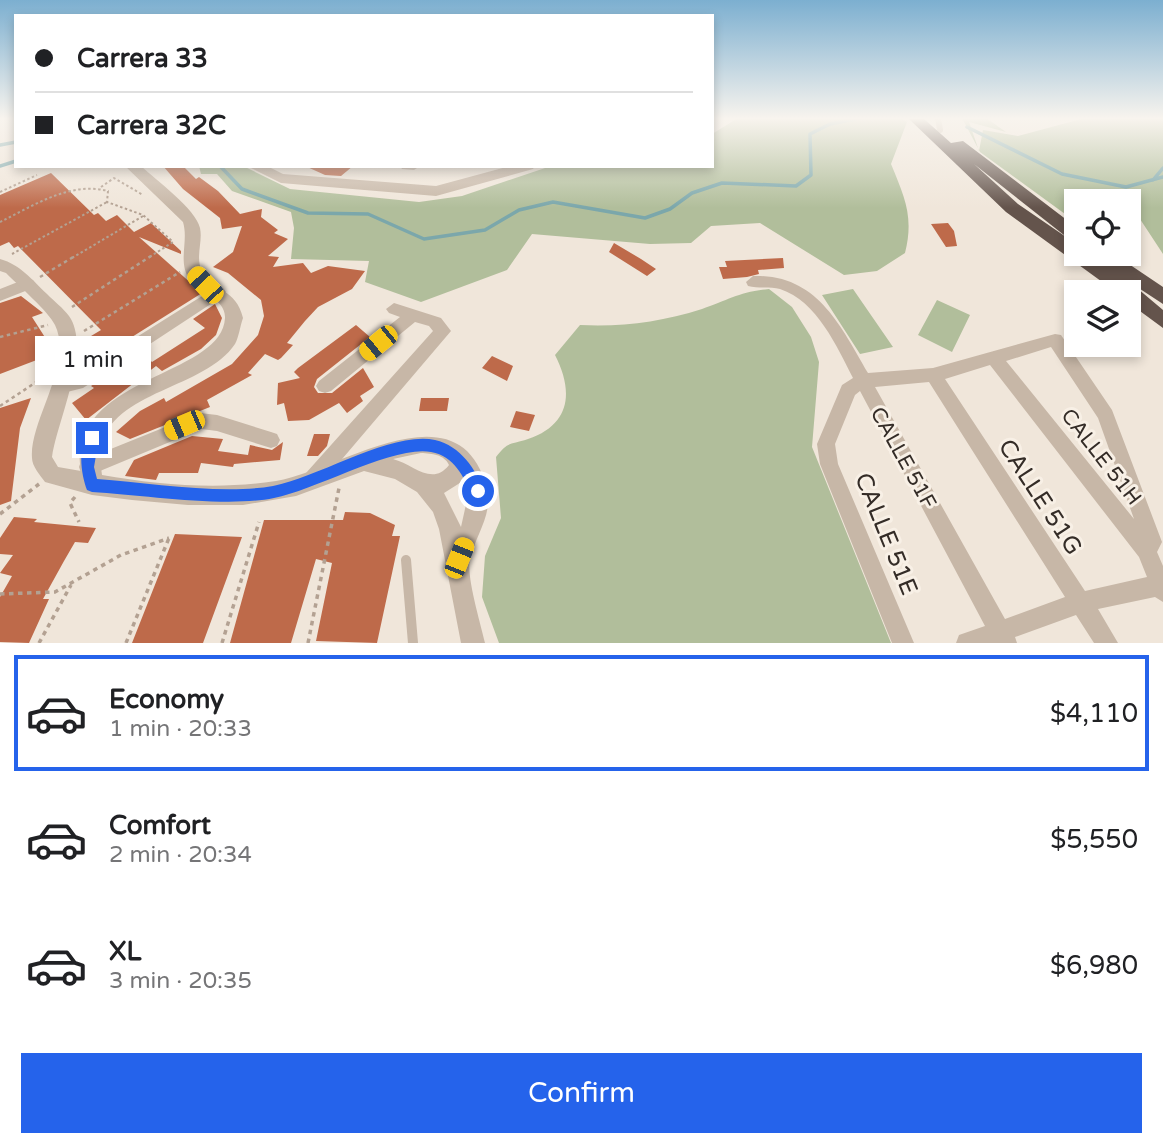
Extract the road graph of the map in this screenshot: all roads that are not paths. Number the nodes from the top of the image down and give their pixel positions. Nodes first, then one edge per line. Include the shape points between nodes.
1 (947, 148) edge
2 (968, 148) edge
3 (134, 168) edge
4 (258, 168) edge
5 (521, 168) edge
6 (1064, 226) edge
7 (6, 260) edge
8 (1119, 266) edge
9 (753, 282) dead end
10 (29, 284) junction
11 (0, 295) edge
12 (223, 296) junction
13 (1163, 297) edge
14 (394, 309) dead end
15 (414, 314) junction
16 (1163, 321) edge
17 (993, 357) junction
18 (933, 375) junction
19 (57, 379) junction
20 (862, 382) junction
21 (325, 386) dead end
22 (271, 440) dead end
23 (436, 446) junction
24 (461, 460) junction
25 (361, 461) junction
26 (90, 476) junction
27 (313, 479) junction
28 (422, 482) junction
29 (1146, 551) junction
30 (459, 558) junction
31 (406, 560) dead end
32 (1162, 588) edge
33 (1079, 603) junction
34 (1002, 637) edge
35 (413, 643) edge
36 (474, 643) edge
37 (902, 643) edge
38 (967, 643) edge
39 (1107, 643) edge

1 - 16 highway via 1012,208 1113,279
2 - 6 highway
3 - 12 street via 190,220 195,229 191,265 205,285
4 - 5 street via 281,178 436,191
7 - 10 street
8 - 13 highway
9 - 20 street, CALLE 51F via 773,280 803,295 837,332
10 - 11 street
10 - 19 street via 60,319 68,341
12 - 19 street via 77,383
12 - 26 street via 234,319 229,336 216,352 102,419 92,438
14 - 15 street
15 - 21 street
15 - 27 street via 440,326 439,338
17 - 18 street
17 - 29 street, CALLE 51H
17 - 29 street via 1055,340 1106,415 1152,542
18 - 20 street
18 - 33 street, CALLE 51G
19 - 26 street via 42,459 52,475
20 - 34 street, CALLE 51F
20 - 37 street, CALLE 51E via 848,390 826,444
22 - 26 street via 200,421
23 - 24 street
23 - 25 street via 400,447
23 - 28 street via 418,459
24 - 28 street via 450,480 439,486
24 - 30 street via 478,491 478,512
25 - 27 street
25 - 28 street via 402,468
26 - 27 street via 243,495 274,492
28 - 30 street via 449,517
29 - 32 street, CALLE 51H
30 - 36 street
31 - 35 lane
32 - 33 street
33 - 34 street
33 - 39 street, CALLE 51G
34 - 38 street

